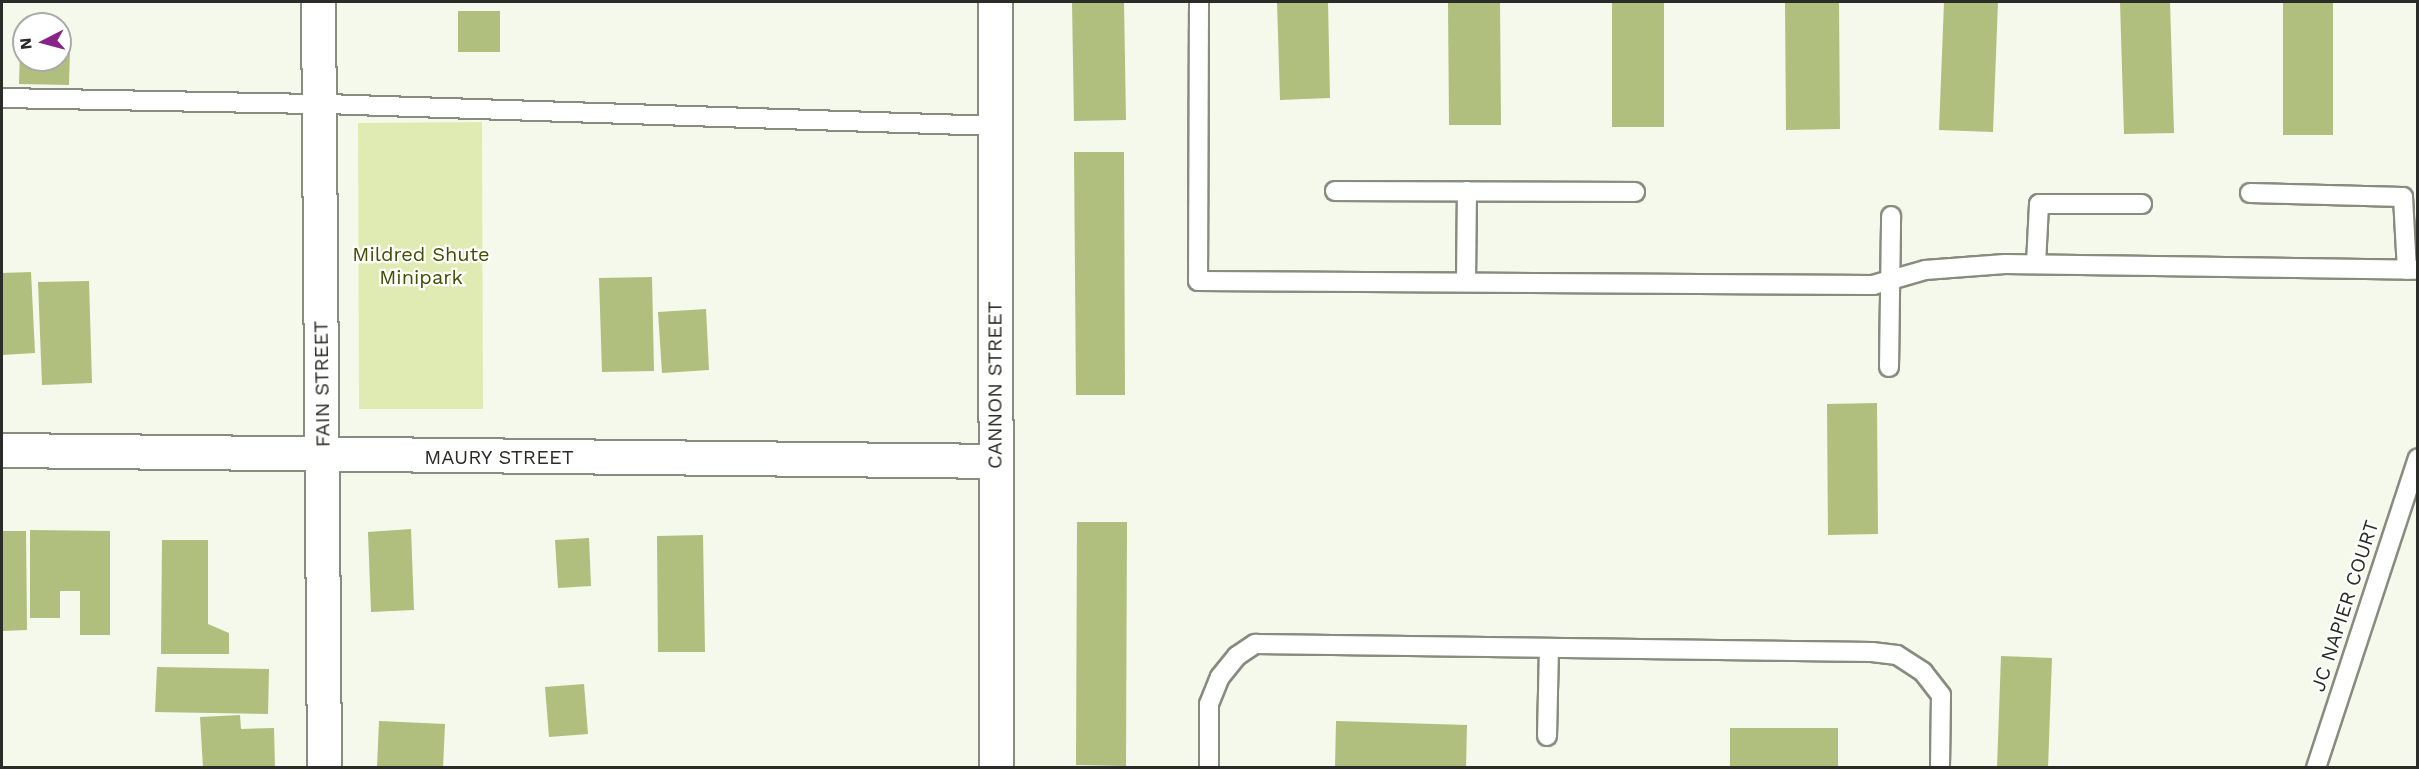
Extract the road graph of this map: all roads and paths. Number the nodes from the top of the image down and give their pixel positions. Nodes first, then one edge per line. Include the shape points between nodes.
1 (318, 2) edge
2 (995, 2) edge
3 (1199, 2) edge
4 (2, 98) edge
5 (319, 105) junction
6 (995, 126) junction
7 (1335, 190) dead end
8 (1467, 191) junction
9 (1635, 192) dead end
10 (2250, 193) dead end
11 (2142, 204) dead end
12 (1891, 216) dead end
13 (2036, 264) junction
14 (2412, 270) edge
15 (1889, 280) junction
16 (1466, 282) junction
17 (1889, 367) dead end
18 (2, 450) edge
19 (323, 455) junction
20 (2418, 458) edge
21 (996, 460) junction
22 (1549, 648) junction
23 (1547, 736) dead end
24 (324, 768) edge
25 (996, 768) edge
26 (1209, 768) edge
27 (1940, 768) edge
28 (2316, 768) edge

1 - 5 street, FAIN STREET
2 - 6 street, CANNON STREET
3 - 16 lane via 1198,280
4 - 5 lane
5 - 6 lane
5 - 19 street, FAIN STREET
6 - 21 street, CANNON STREET
7 - 8 lane
8 - 9 lane
8 - 16 lane
10 - 14 lane via 2403,197
11 - 13 lane via 2039,204
12 - 15 lane
13 - 14 lane
13 - 15 lane via 1925,270
15 - 16 lane via 1873,285
15 - 17 lane
18 - 19 street, MAURY STREET
19 - 21 street, MAURY STREET
19 - 24 street, FAIN STREET
20 - 28 lane, JC NAPIER COURT
21 - 25 street, CANNON STREET
22 - 23 lane
22 - 26 lane via 1255,644 1237,656 1220,677 1209,704
22 - 27 lane via 1897,655 1923,672 1941,695

